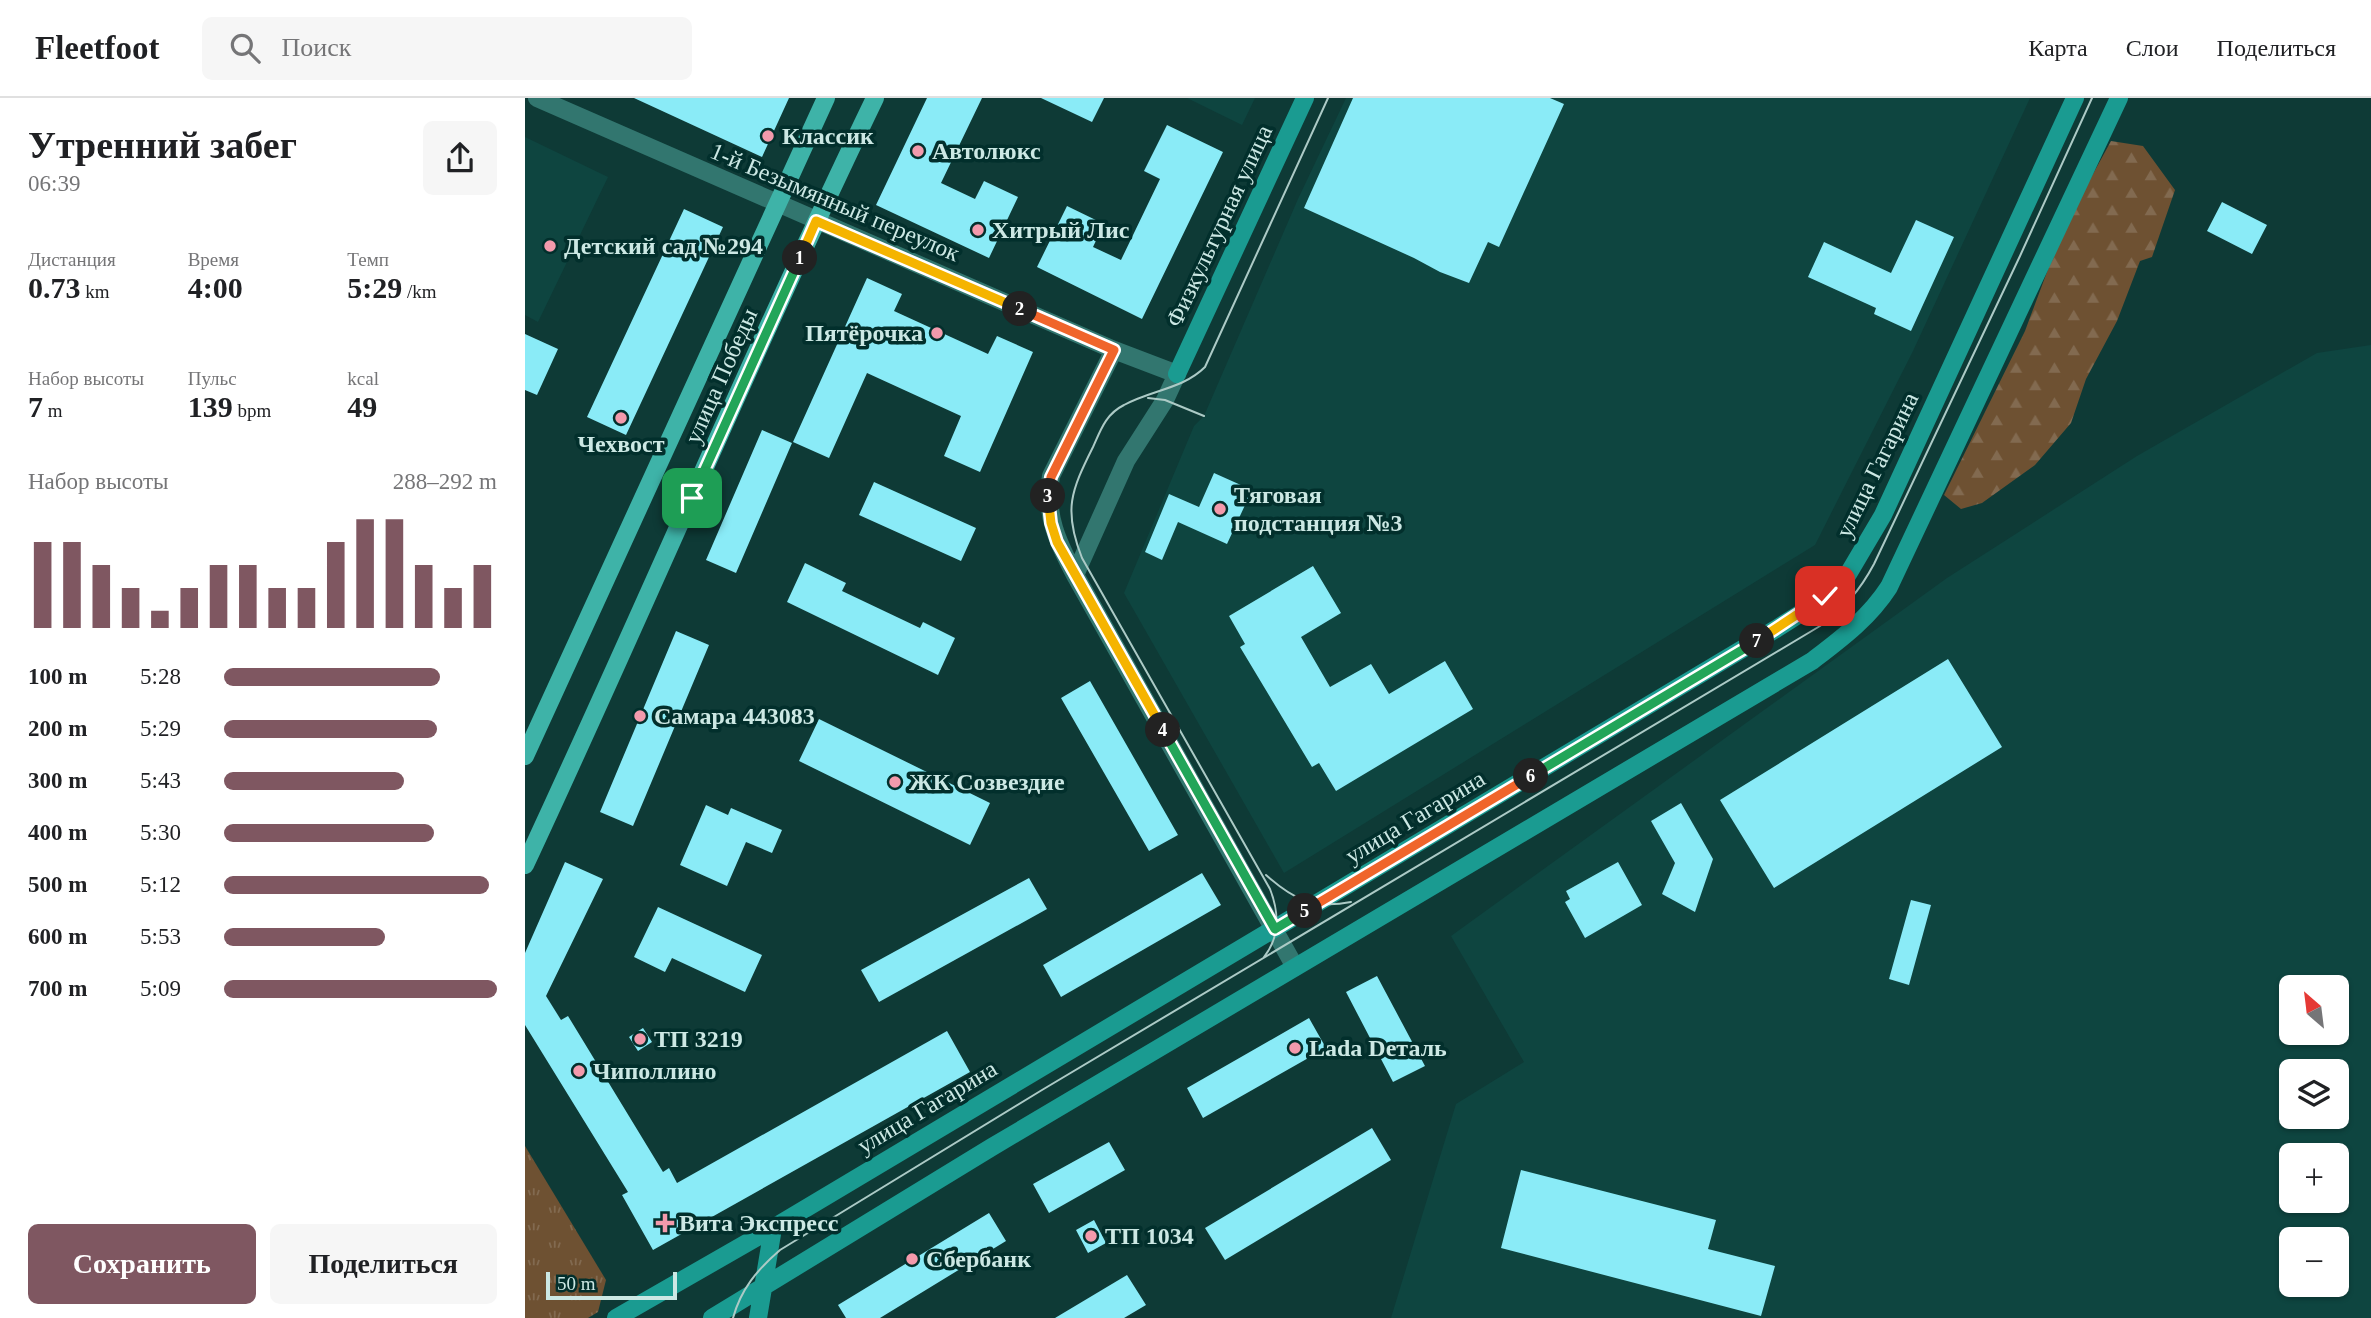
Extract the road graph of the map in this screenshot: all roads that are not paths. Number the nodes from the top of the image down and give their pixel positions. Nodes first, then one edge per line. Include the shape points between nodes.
1 (537, 98) edge
2 (826, 98) edge
3 (875, 98) edge
4 (1305, 98) edge
5 (2075, 98) edge
6 (2119, 98) edge
7 (779, 205) junction
8 (816, 221) junction
9 (1114, 350) junction
10 (1177, 374) junction
11 (1075, 575) junction
12 (525, 756) edge
13 (525, 864) edge
14 (1275, 929) junction
15 (1295, 967) junction
16 (773, 1228) junction
17 (763, 1288) junction
18 (647, 1310) edge
19 (616, 1318) edge
20 (712, 1318) edge
21 (758, 1318) edge

1 - 7 street, 1-й Безымянный переулок
2 - 7 main road, улица Победы
3 - 8 main road, улица Победы
4 - 10 main road, Физкультурная улица
5 - 14 main road, улица Гагарина via 1883,515 1845,581 1776,629
6 - 15 main road via 1889,587 1859,625 1812,661
7 - 8 street, 1-й Безымянный переулок
7 - 12 main road, улица Победы
8 - 9 street, 1-й Безымянный переулок
8 - 13 main road, улица Победы
9 - 10 street, 1-й Безымянный переулок
9 - 11 street via 1048,491 1057,542
10 - 11 street via 1126,461
11 - 14 street
14 - 15 street
14 - 16 main road, улица Гагарина
15 - 17 main road
16 - 17 main road
16 - 18 main road, улица Гагарина
17 - 20 main road
17 - 21 main road
18 - 19 main road, улица Гагарина

